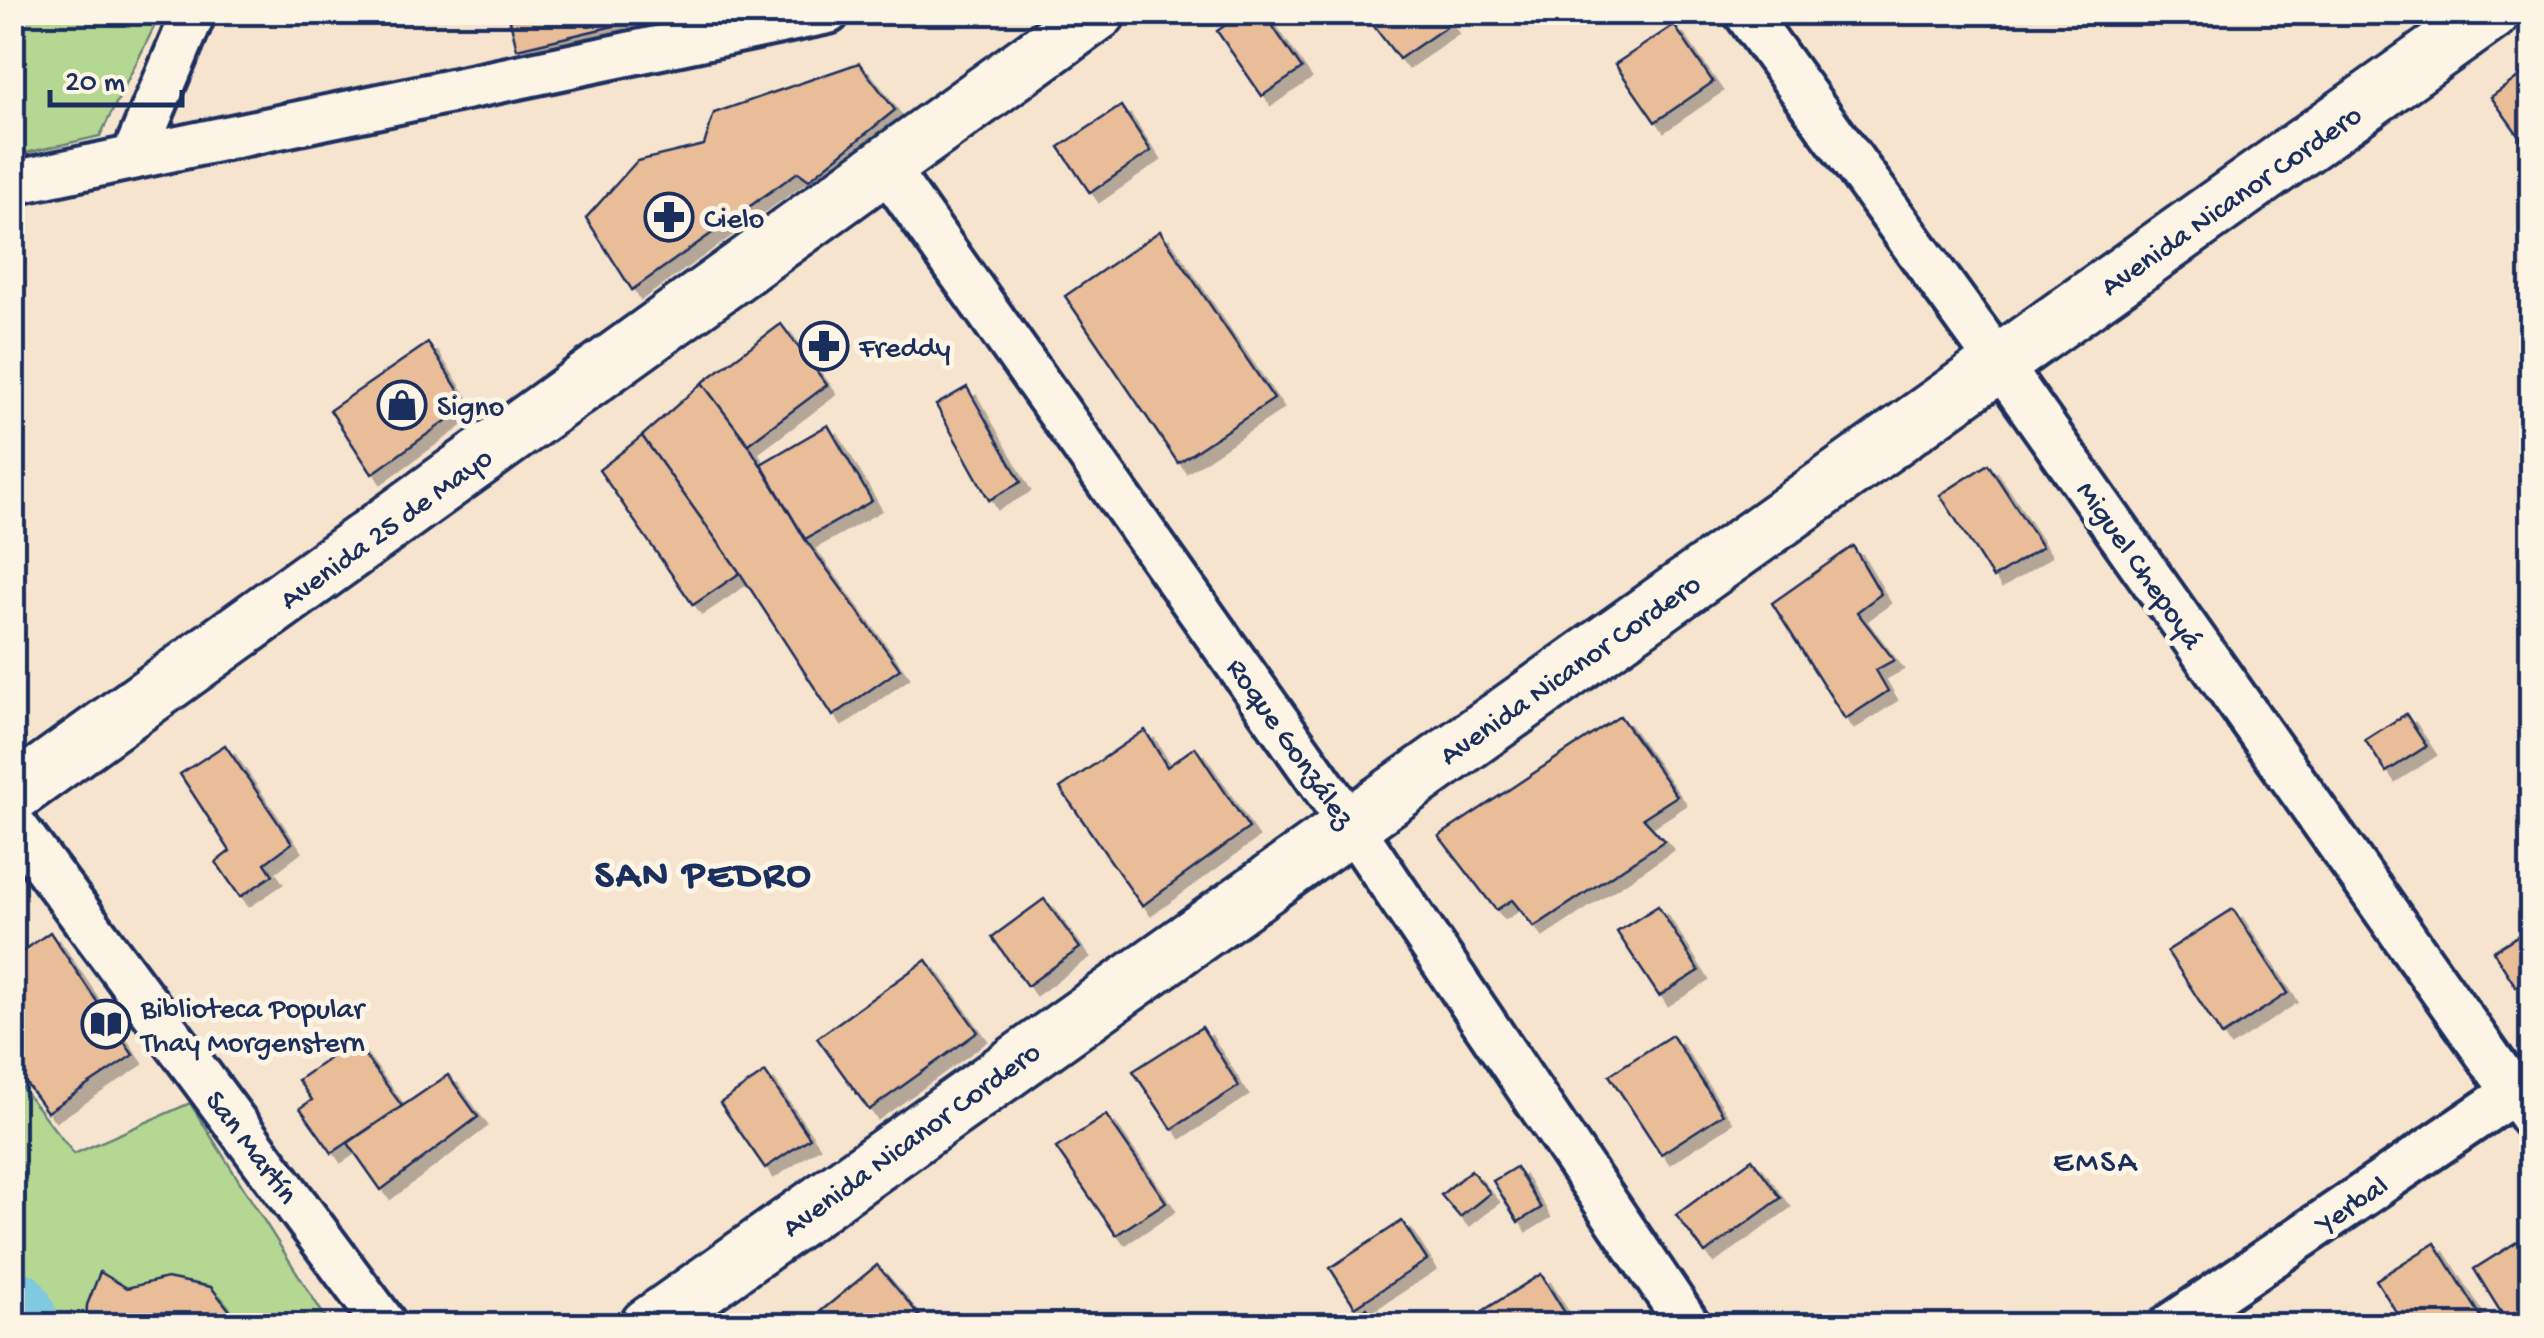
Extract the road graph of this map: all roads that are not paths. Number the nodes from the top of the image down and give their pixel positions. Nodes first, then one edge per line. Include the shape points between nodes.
1 (194, 12) edge
2 (828, 12) edge
3 (1098, 12) edge
4 (1745, 12) edge
5 (2492, 12) edge
6 (134, 155) junction
7 (885, 166) junction
8 (12, 183) edge
9 (1999, 364) junction
10 (12, 795) edge
11 (12, 822) edge
12 (1350, 824) junction
13 (2526, 1097) edge
14 (386, 1326) edge
15 (648, 1326) edge
16 (1688, 1326) edge
17 (2170, 1326) edge

1 - 6 street
2 - 6 street
3 - 7 main road, Avenida 25 de Mayo
4 - 9 street, Miguel Chepoyá
5 - 9 main road, Avenida Nicanor Cordero
6 - 8 street
7 - 10 main road, Avenida 25 de Mayo
7 - 12 street, Roque González
9 - 12 main road, Avenida Nicanor Cordero
9 - 13 street, Miguel Chepoyá
11 - 14 street, San Martín
12 - 15 main road, Avenida Nicanor Cordero
12 - 16 street, Roque González
13 - 17 street, Yerbal

